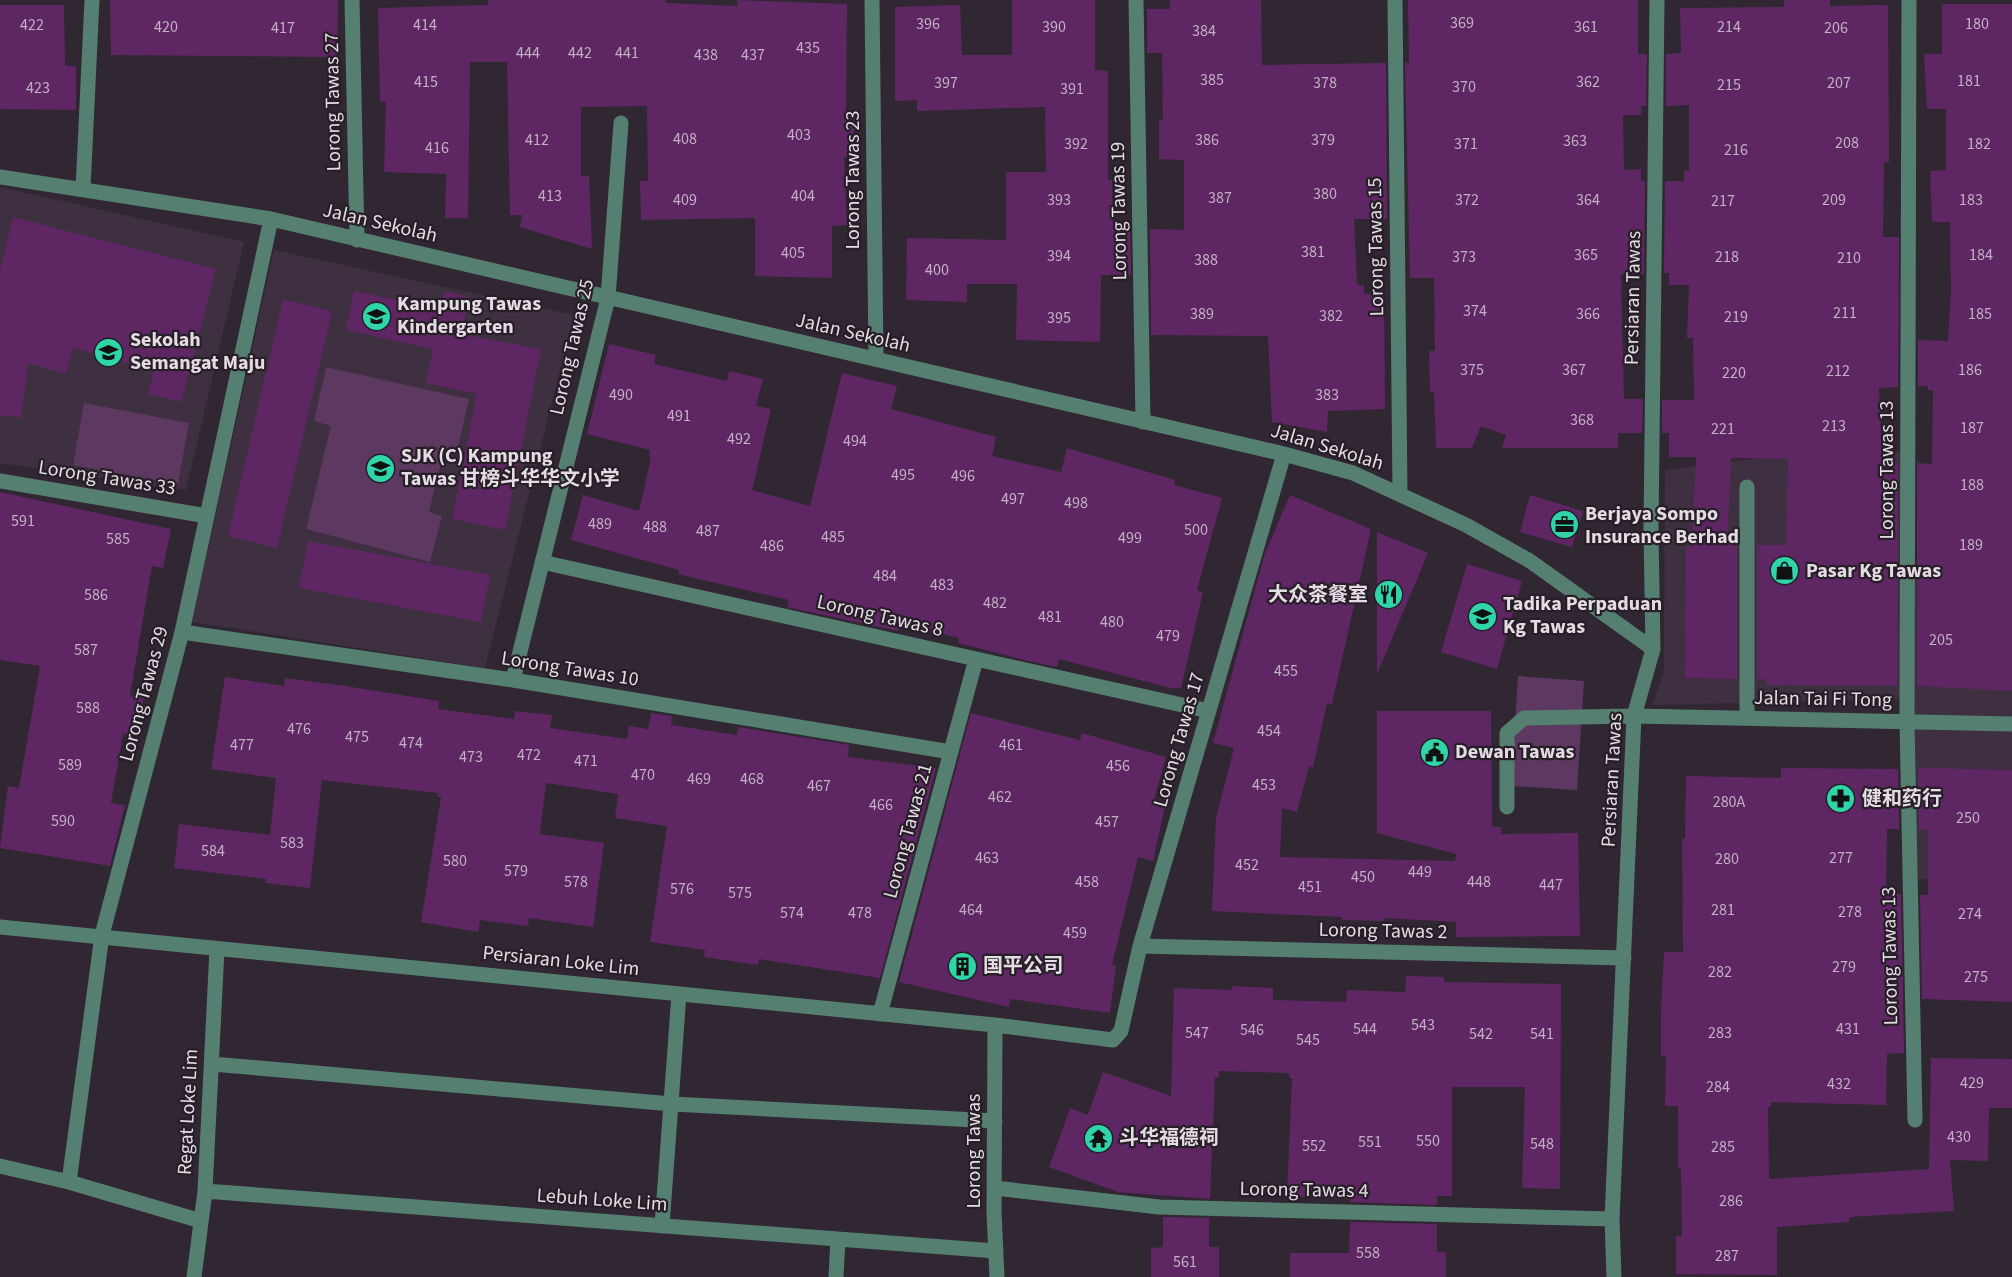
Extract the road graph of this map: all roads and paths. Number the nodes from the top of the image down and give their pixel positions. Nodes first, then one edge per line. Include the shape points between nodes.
1 (92, 0) edge
2 (352, 0) edge
3 (872, 0) edge
4 (1136, 0) edge
5 (1395, 0) edge
6 (1657, 0) edge
7 (1909, 0) edge
8 (621, 123) dead end
9 (0, 177) edge
10 (83, 189) junction
11 (270, 219) junction
12 (357, 240) junction
13 (608, 298) junction
14 (876, 359) junction
15 (1143, 422) junction
16 (1284, 454) junction
17 (0, 481) edge
18 (1747, 487) dead end
19 (1400, 493) junction
20 (207, 516) junction
21 (542, 562) junction
22 (182, 632) junction
23 (1653, 649) junction
24 (976, 659) junction
25 (513, 680) junction
26 (1209, 711) junction
27 (1634, 716) junction
28 (1747, 718) junction
29 (1907, 721) junction
30 (2012, 724) edge
31 (951, 752) junction
32 (1507, 807) dead end
33 (0, 927) edge
34 (102, 935) junction
35 (1140, 946) junction
36 (217, 948) junction
37 (1624, 958) junction
38 (679, 994) junction
39 (880, 1014) junction
40 (994, 1025) junction
41 (1116, 1038) joint
42 (212, 1064) junction
43 (672, 1104) junction
44 (1915, 1120) dead end
45 (995, 1121) junction
46 (0, 1166) edge
47 (69, 1182) junction
48 (996, 1188) junction
49 (205, 1191) junction
50 (1612, 1219) junction
51 (201, 1221) junction
52 (662, 1226) junction
53 (838, 1239) junction
54 (996, 1251) junction
55 (194, 1277) edge
56 (836, 1277) edge
57 (997, 1277) edge
58 (1614, 1277) edge

1 - 10 street
2 - 12 street, Lorong Tawas 27
3 - 14 street, Lorong Tawas 23
4 - 15 street, Lorong Tawas 19
5 - 19 street, Lorong Tawas 15
6 - 23 street, Persiaran Tawas
7 - 29 street, Lorong Tawas 13
8 - 13 street, Lorong Tawas 25
9 - 10 street, Jalan Sekolah
10 - 11 street, Jalan Sekolah
11 - 12 street, Jalan Sekolah
11 - 20 street, Lorong Tawas 29
12 - 13 street, Jalan Sekolah
13 - 14 street, Jalan Sekolah
13 - 21 street, Lorong Tawas 25
14 - 15 street, Jalan Sekolah
15 - 16 street, Jalan Sekolah
16 - 19 street, Jalan Sekolah via 1353,473
16 - 26 street, Lorong Tawas 17
17 - 20 street, Lorong Tawas 33
18 - 28 street
19 - 23 street, Jalan Sekolah via 1530,561
20 - 22 street, Lorong Tawas 29
21 - 24 street, Lorong Tawas 8
21 - 25 street, Lorong Tawas 25
22 - 25 street, Lorong Tawas 10
22 - 34 street, Lorong Tawas 29
23 - 27 street, Persiaran Tawas
24 - 26 street, Lorong Tawas 8
24 - 31 street, Lorong Tawas 21
25 - 31 street, Lorong Tawas 10
26 - 35 street, Lorong Tawas 17
27 - 28 street, Jalan Tai Fi Tong
27 - 32 street, Jalan Tai Fi Tong via 1524,718 1514,724 1508,733
27 - 37 street, Persiaran Tawas
28 - 29 street, Jalan Tai Fi Tong
29 - 30 street, Jalan Tai Fi Tong
29 - 44 street, Lorong Tawas 13
31 - 39 street, Lorong Tawas 21
33 - 34 street, Persiaran Loke Lim
34 - 36 street, Persiaran Loke Lim
34 - 47 street, Lorong Tawas 29
35 - 37 street, Lorong Tawas 2
35 - 41 street, Lorong Tawas 17 via 1121,1031
36 - 38 street, Persiaran Loke Lim
36 - 42 street, Regat Loke Lim
37 - 50 street, Persiaran Tawas
38 - 39 street, Persiaran Loke Lim
38 - 43 street
39 - 40 street, Persiaran Loke Lim
40 - 41 street, Persiaran Loke Lim via 1109,1041
40 - 45 street, Lorong Tawas
42 - 43 street
42 - 49 street, Regat Loke Lim
43 - 45 street
43 - 52 street
45 - 48 street, Lorong Tawas
46 - 47 street
47 - 51 street
48 - 50 street, Lorong Tawas 4 via 1159,1208
48 - 54 street, Lorong Tawas
49 - 51 street, Regat Loke Lim
49 - 52 street, Lebuh Loke Lim
50 - 58 street, Persiaran Tawas
51 - 55 street, Regat Loke Lim
52 - 53 street, Lebuh Loke Lim
53 - 54 street, Lebuh Loke Lim
53 - 56 street
54 - 57 street, Lorong Tawas

